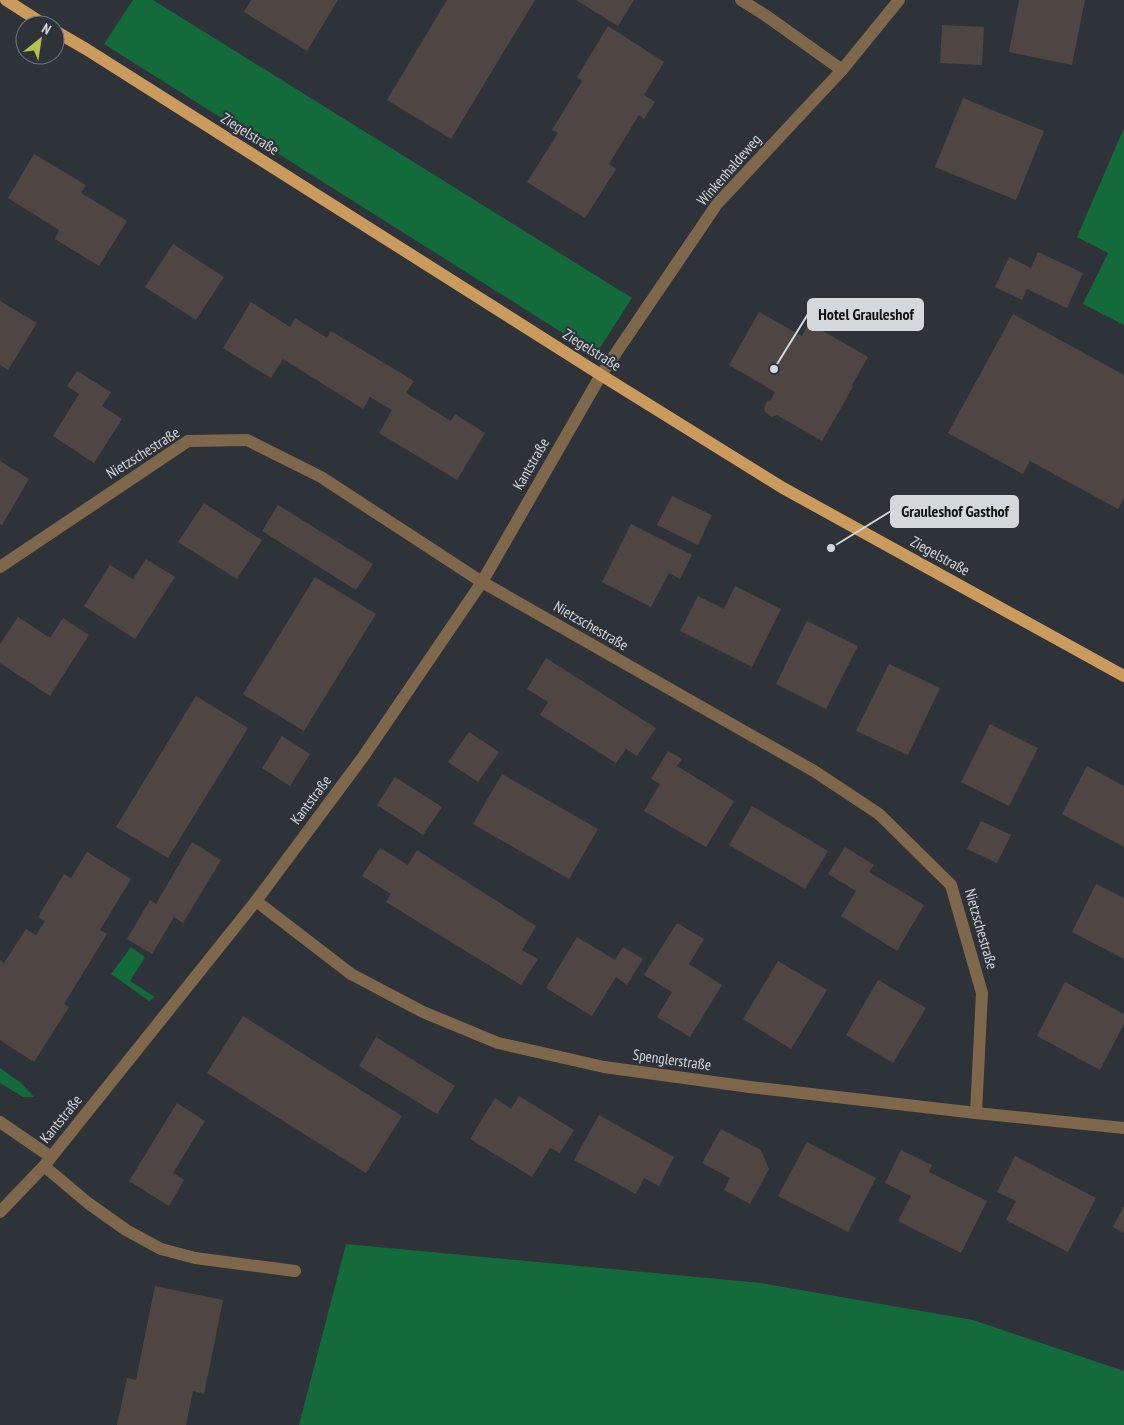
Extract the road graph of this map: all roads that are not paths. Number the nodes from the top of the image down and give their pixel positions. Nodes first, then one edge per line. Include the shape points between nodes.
1 (6, 0) edge
2 (741, 0) edge
3 (899, 0) edge
4 (29, 15) edge
5 (65, 37) edge
6 (842, 70) junction
7 (601, 375) junction
8 (0, 567) edge
9 (482, 582) junction
10 (1124, 676) edge
11 (256, 901) junction
12 (976, 1113) junction
13 (0, 1122) edge
14 (1124, 1128) edge
15 (48, 1162) junction
16 (0, 1212) edge
17 (295, 1271) dead end

1 - 4 main road
2 - 6 street
3 - 6 street, Winkenhaldeweg
5 - 7 main road, Ziegelstraße
6 - 7 street, Winkenhaldeweg via 717,204
7 - 9 street, Kantstraße
7 - 10 main road, Ziegelstraße via 783,488
8 - 9 street, Nietzschestraße via 188,442 247,440 321,477
9 - 11 street, Kantstraße via 363,757
9 - 12 street, Nietzschestraße via 814,771 879,814 951,885 982,993
11 - 12 street, Spenglerstraße via 351,974 423,1012 498,1043 604,1066 750,1087
11 - 15 street, Kantstraße
12 - 14 street, Spenglerstraße
13 - 15 street
15 - 16 street, Kantstraße
15 - 17 street via 88,1203 126,1230 162,1249 195,1258

